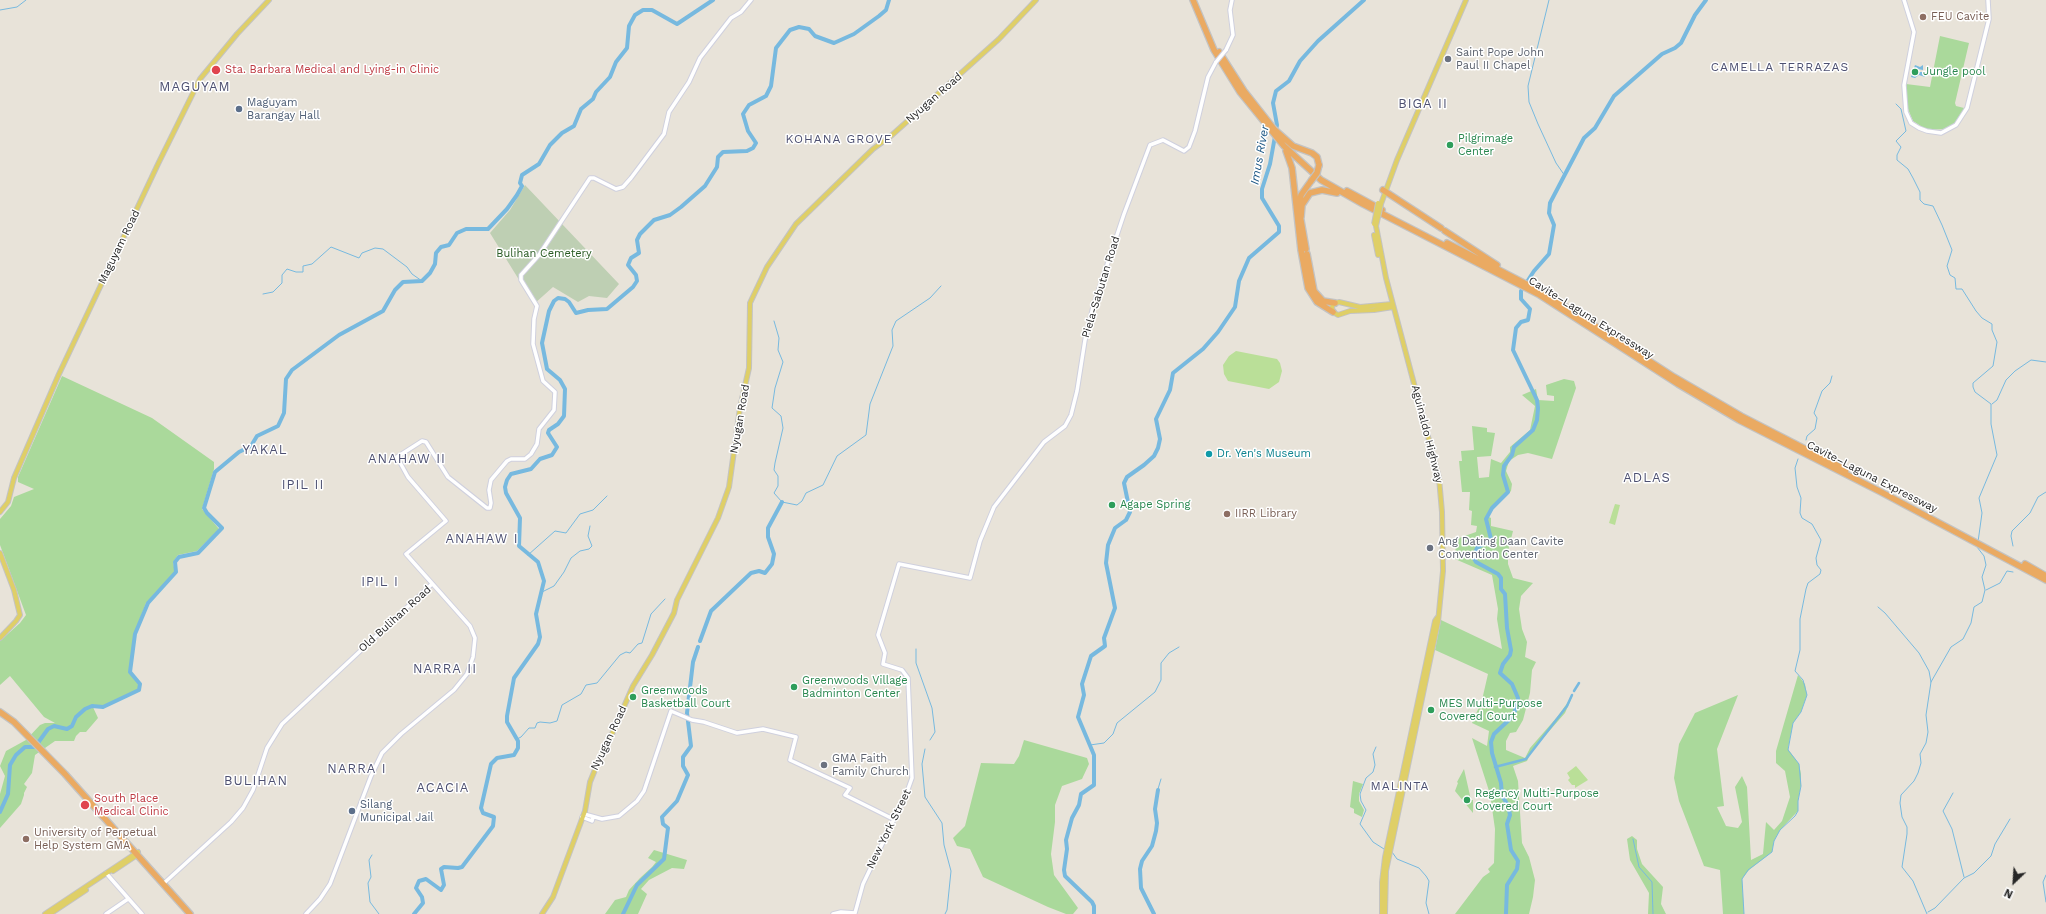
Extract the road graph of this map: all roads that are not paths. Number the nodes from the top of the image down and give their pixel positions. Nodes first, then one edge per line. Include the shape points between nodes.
1 (269, 0) edge
2 (751, 0) edge
3 (1036, 0) edge
4 (1194, 0) edge
5 (1197, 0) edge
6 (1232, 0) edge
7 (1466, 0) edge
8 (1906, 0) edge
9 (1988, 0) edge
10 (1265, 122) junction
11 (1284, 144) junction
12 (1384, 191) junction
13 (1363, 204) junction
14 (1301, 217) junction
15 (1519, 282) junction
16 (1391, 298) junction
17 (1335, 303) junction
18 (1342, 304) junction
19 (1393, 305) junction
20 (1383, 307) junction
21 (1333, 312) junction
22 (1342, 313) junction
23 (1394, 313) junction
24 (0, 512) edge
25 (1982, 544) junction
26 (0, 553) edge
27 (2046, 576) edge
28 (2046, 580) edge
29 (432, 584) junction
30 (1437, 618) junction
31 (0, 638) edge
32 (883, 664) joint
33 (0, 708) edge
34 (0, 712) edge
35 (30, 736) junction
36 (583, 816) junction
37 (893, 820) junction
38 (136, 854) junction
39 (106, 874) junction
40 (164, 883) junction
41 (128, 899) junction
42 (45, 914) edge
43 (50, 914) edge
44 (106, 914) edge
45 (142, 914) edge
46 (190, 914) edge
47 (194, 914) edge
48 (306, 914) edge
49 (542, 914) edge
50 (834, 914) edge
51 (1382, 914) edge
52 (1385, 914) edge

1 - 24 main road, Maguyam Road via 200,79 58,374 14,478 8,502
2 - 29 street via 741,12 731,18 700,58 689,82 669,112 664,134 631,178 623,187 616,189 590,178 538,255 521,275 521,280 537,306 533,344 543,381 555,392 554,410 539,429 537,444 531,454 525,459 507,461 491,480 490,508 448,476 426,442 422,441 397,457 408,477 446,521 406,554
3 - 36 main road, Nyugan Road via 999,39 873,149 796,224 767,267 750,303 749,368 740,408 729,487 713,530 677,600 674,613 633,686 598,760 590,782
4 - 10 highway, Cavite–Laguna Expressway via 1209,40 1222,64 1240,92
5 - 10 highway, Cavite–Laguna Expressway via 1219,50
6 - 32 street, Piela-Sabutan Road, bridge via 1230,10 1233,35 1208,77 1196,131 1189,147 1184,151 1163,140 1150,145 1093,307 1069,421 1044,442 994,507 980,541 970,578 899,564 878,635 885,653
7 - 12 main road, Aguinaldo Highway
8 - 9 street via 1914,32 1904,85 1906,112 1911,123 1919,128 1941,133 1956,125 1967,108 1989,19
10 - 11 highway, Cavite–Laguna Expressway
11 - 13 highway, Cavite–Laguna Expressway via 1321,180
11 - 14 highway, bridge via 1312,153 1318,159 1317,173 1300,197
11 - 15 highway, Cavite–Laguna Expressway via 1328,181
11 - 21 highway via 1292,168 1301,250 1309,290 1317,302
12 - 15 highway
12 - 16 main road, Aguinaldo Highway, bridge via 1375,225 1376,244
13 - 14 highway via 1332,191 1318,190 1305,198 1301,207
13 - 15 highway, Cavite–Laguna Expressway
14 - 17 highway via 1314,291 1323,301
15 - 25 highway, Cavite–Laguna Expressway via 1721,404
16 - 19 main road, Aguinaldo Highway
16 - 20 main road
17 - 18 main road
17 - 21 main road
18 - 20 main road
18 - 22 main road
19 - 20 main road
19 - 23 main road, Aguinaldo Highway
20 - 22 main road
20 - 23 main road
21 - 22 main road via 1338,315
23 - 30 main road, Aguinaldo Highway via 1440,484 1442,573
25 - 27 highway, Cavite–Laguna Expressway
25 - 28 highway, Cavite–Laguna Expressway
26 - 31 main road via 20,612 16,621
29 - 40 street, Old Bulihan Road via 282,724 267,748 243,808
29 - 48 street, Old Bulihan Road via 465,618 473,632 475,644 470,666 454,690 382,753 370,776 330,884
30 - 51 main road, Aguinaldo Highway via 1385,858
30 - 52 main road, Aguinaldo Highway via 1388,858
32 - 37 street, New York Street via 906,674 910,685 912,778
33 - 35 highway via 11,715
34 - 35 highway
35 - 38 highway
36 - 37 street via 602,819 619,816 637,801 645,787 671,711 737,733 762,730 796,737 792,759 850,788 845,795
36 - 49 main road, Nyugan Road via 553,897
37 - 50 street, New York Street via 861,889 855,913
38 - 39 main road
38 - 40 highway
39 - 41 street
39 - 42 main road
39 - 43 main road
40 - 46 highway
40 - 47 highway
41 - 44 street
41 - 45 street

